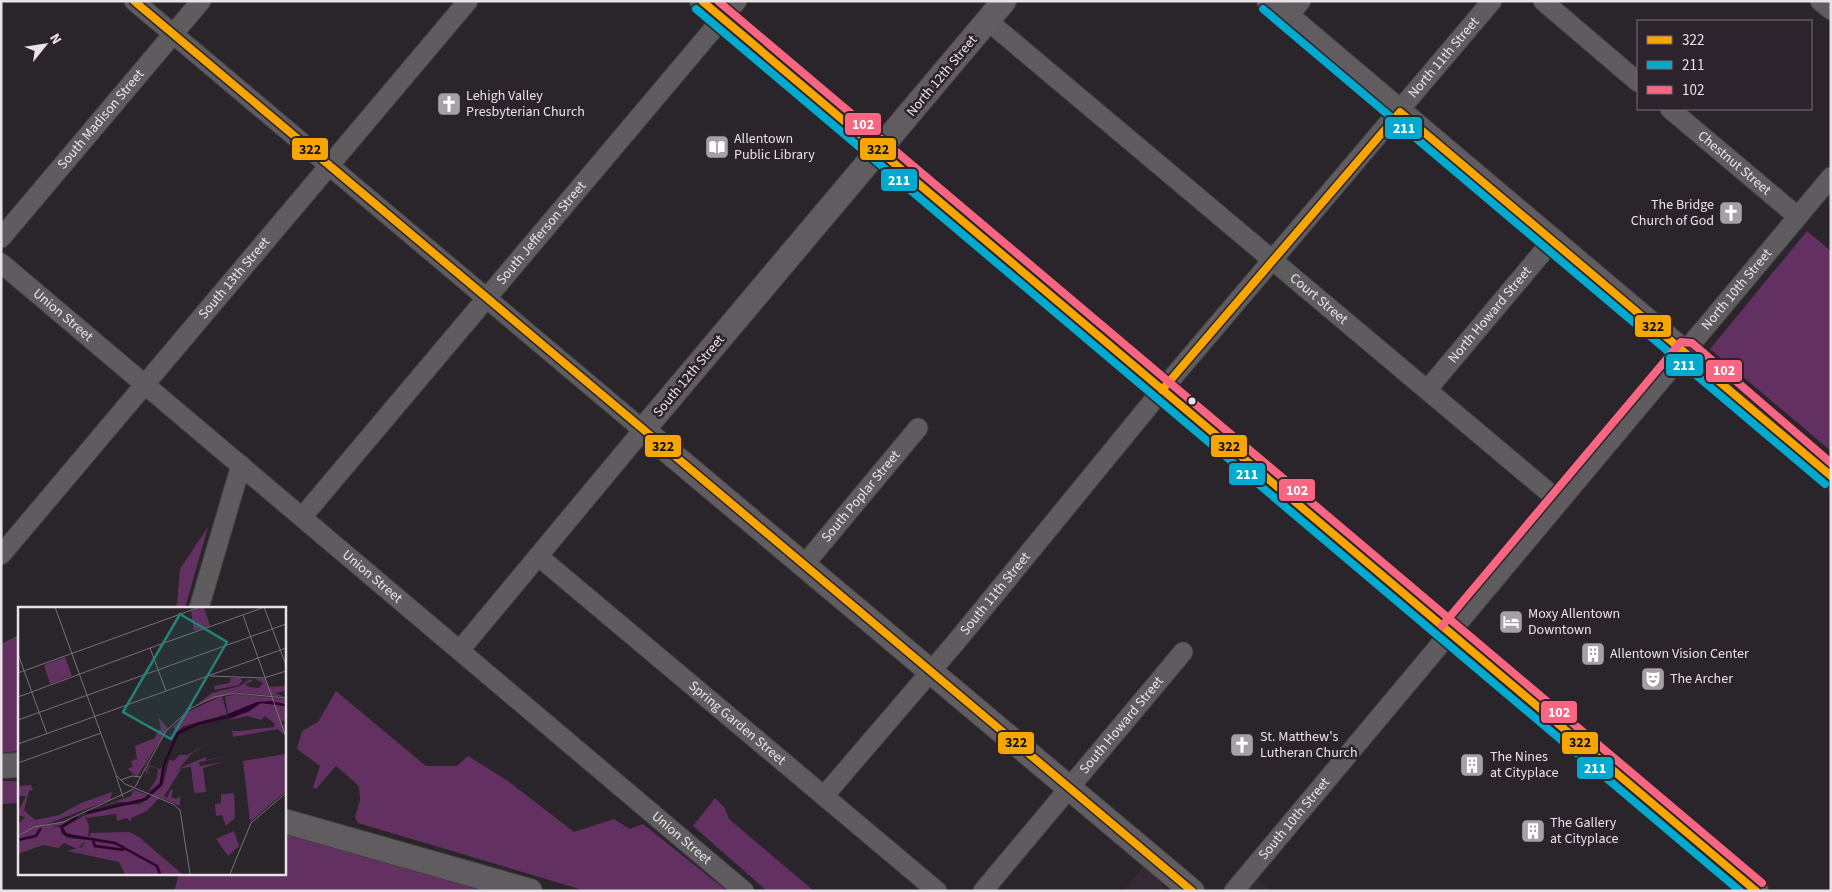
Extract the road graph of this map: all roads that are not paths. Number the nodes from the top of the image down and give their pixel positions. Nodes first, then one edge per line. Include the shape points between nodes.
1 (134, 1) edge
2 (201, 1) edge
3 (468, 1) edge
4 (702, 1) edge
5 (1004, 1) edge
6 (1269, 1) edge
7 (1492, 1) edge
8 (1543, 1) edge
9 (1820, 1) edge
10 (1294, 9) edge
11 (729, 10) edge
12 (1831, 10) edge
13 (988, 21) junction
14 (173, 34) junction
15 (1637, 81) edge
16 (1671, 110) edge
17 (1400, 112) junction
18 (880, 150) junction
19 (329, 166) junction
20 (1831, 177) edge
21 (1797, 216) junction
22 (1, 238) edge
23 (1552, 240) junction
24 (1273, 261) junction
25 (1, 263) edge
26 (486, 298) junction
27 (1685, 351) junction
28 (145, 384) junction
29 (1162, 390) junction
30 (1427, 390) junction
31 (918, 428) dead end
32 (643, 430) junction
33 (241, 465) junction
34 (1831, 476) edge
35 (1558, 501) junction
36 (303, 516) junction
37 (1, 555) edge
38 (538, 556) junction
39 (804, 564) junction
40 (199, 607) edge
41 (1450, 632) junction
42 (460, 650) junction
43 (1182, 652) dead end
44 (930, 671) junction
45 (18, 765) edge
46 (1, 766) edge
47 (1070, 787) junction
48 (824, 796) junction
49 (285, 821) edge
50 (1160, 862) junction
51 (530, 891) edge
52 (744, 891) edge
53 (937, 891) edge
54 (983, 891) edge
55 (1178, 891) edge
56 (1192, 891) edge
57 (1234, 891) edge
58 (1756, 891) edge

1 - 14 street
2 - 14 street, South Madison Street
3 - 19 street, South 13th Street
4 - 11 main road
5 - 13 main road, North 12th Street
6 - 10 main road
7 - 17 street, North 11th Street
8 - 15 street
9 - 12 street
10 - 17 main road
11 - 18 main road
11 - 26 street, South Jefferson Street
13 - 18 main road, North 12th Street
13 - 24 street, Court Street
14 - 19 street
14 - 22 street, South Madison Street
16 - 21 street, Chestnut Street
17 - 23 main road
17 - 24 street, North 11th Street
18 - 29 main road
18 - 32 main road, South 12th Street
19 - 26 street
19 - 28 street, South 13th Street
20 - 21 street, North 10th Street
21 - 27 street, North 10th Street
23 - 27 main road
23 - 30 street, North Howard Street
24 - 29 street, North 11th Street
24 - 30 street, Court Street
25 - 28 street, Union Street
26 - 32 street
26 - 36 street, South Jefferson Street
27 - 34 main road
27 - 35 street, North 10th Street
28 - 33 street, Union Street
28 - 37 street, South 13th Street
29 - 41 main road
29 - 44 street, South 11th Street
30 - 35 street, Court Street
31 - 39 street, South Poplar Street
32 - 38 street, South 12th Street
32 - 39 main road
33 - 36 street, Union Street
33 - 40 street
35 - 41 street, North 10th Street
36 - 42 street, Union Street
38 - 42 street, South 12th Street
38 - 48 street, Spring Garden Street
39 - 44 main road
41 - 57 street, South 10th Street
41 - 58 main road
42 - 52 street, Union Street
43 - 47 street, South Howard Street
44 - 47 main road
44 - 48 street, South 11th Street
45 - 46 main road
47 - 50 main road
47 - 54 street, South Howard Street
48 - 53 street, Spring Garden Street
49 - 51 main road
50 - 55 street
50 - 56 main road

